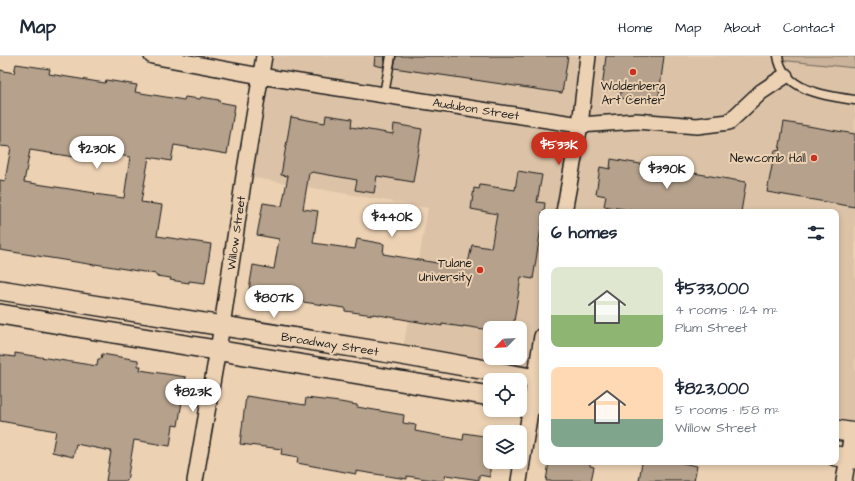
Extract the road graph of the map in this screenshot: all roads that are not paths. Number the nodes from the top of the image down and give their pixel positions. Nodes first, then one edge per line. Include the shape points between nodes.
1 (152, 56) edge
2 (264, 56) edge
3 (391, 56) edge
4 (588, 56) edge
5 (778, 56) edge
6 (260, 76) junction
7 (785, 76) junction
8 (384, 94) junction
9 (855, 100) edge
10 (580, 125) junction
11 (565, 209) edge
12 (0, 290) edge
13 (0, 314) edge
14 (222, 326) junction
15 (218, 350) junction
16 (539, 369) edge
17 (538, 380) edge
18 (483, 395) edge
19 (531, 403) edge
20 (848, 432) edge
21 (846, 457) edge
22 (195, 481) edge
23 (519, 481) edge
24 (844, 481) edge

1 - 6 street, Audubon Street
2 - 6 street, Willow Street
3 - 8 lane
4 - 10 street
5 - 7 lane
6 - 8 street, Audubon Street
6 - 14 street, Willow Street
7 - 9 lane via 802,88 834,98
7 - 10 street, Audubon Street via 760,92 729,122 697,126 636,121
8 - 10 street, Audubon Street
10 - 11 street
12 - 14 street, Broadway Street
13 - 15 street, Broadway Street
14 - 15 street, Willow Street
14 - 17 street, Broadway Street
15 - 18 street, Broadway Street
15 - 22 street, Willow Street
16 - 17 street
17 - 19 street
19 - 23 street
20 - 21 street
21 - 24 street

